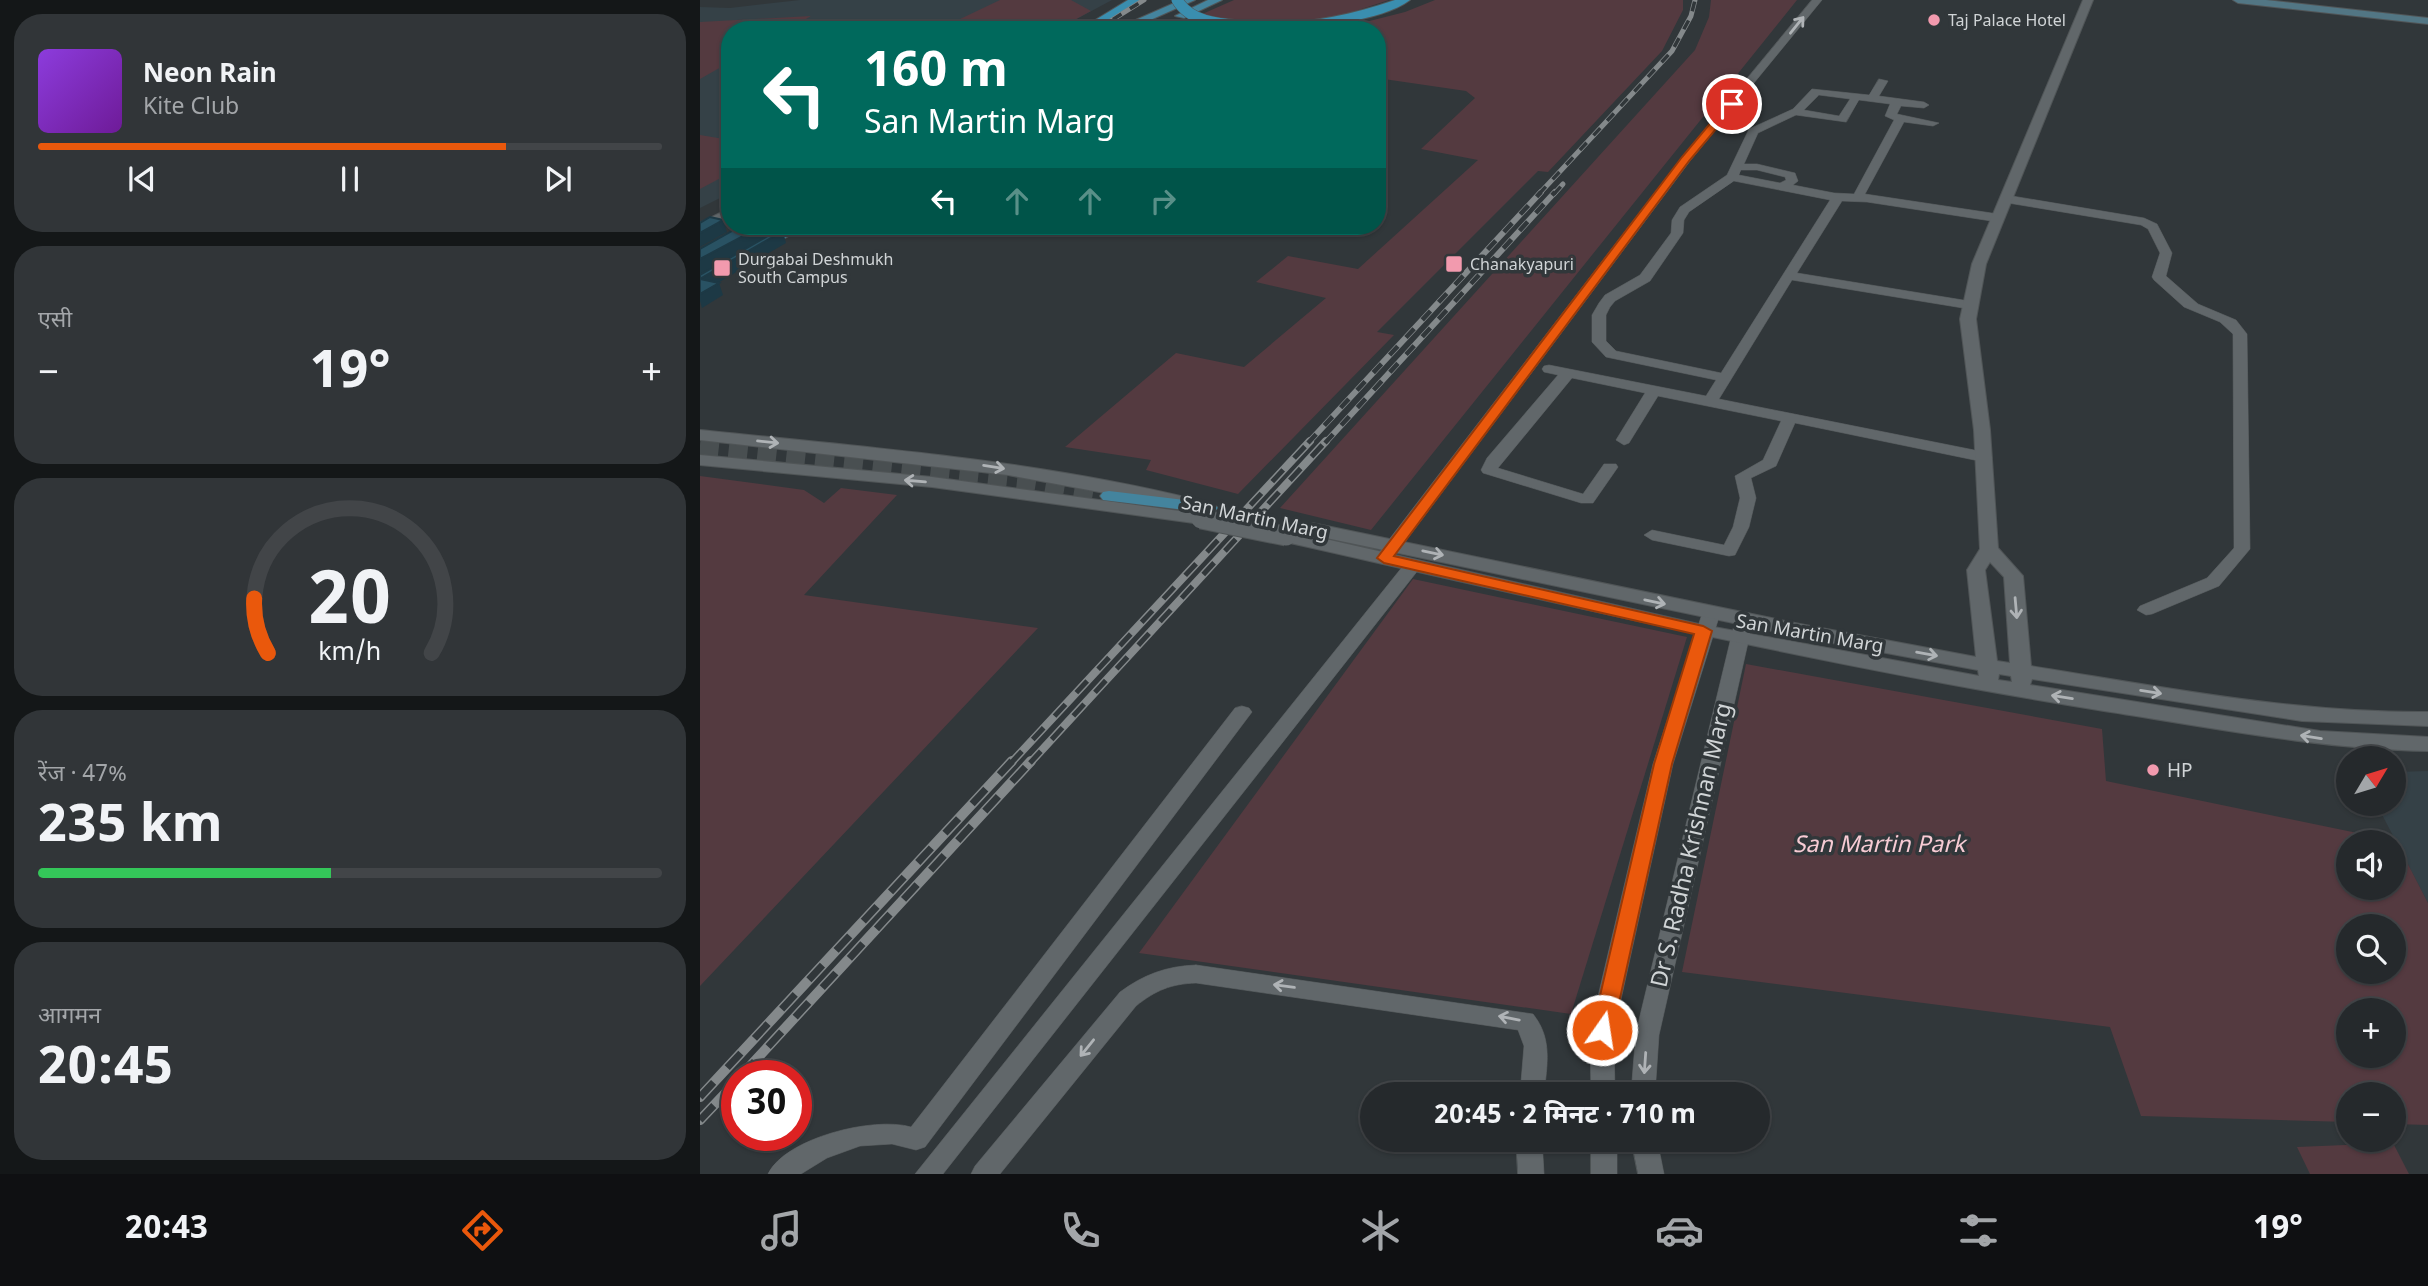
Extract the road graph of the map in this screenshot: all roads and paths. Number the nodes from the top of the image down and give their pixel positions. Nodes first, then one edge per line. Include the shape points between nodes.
1 (1135, 0) edge
2 (1177, 0) edge
3 (1190, 0) edge
4 (1217, 0) edge
5 (1405, 0) edge
6 (1817, 0) edge
7 (2088, 0) edge
8 (2238, 0) edge
9 (2283, 0) edge
10 (2428, 18) edge
11 (1099, 21) edge
12 (1140, 21) edge
13 (1169, 21) edge
14 (1216, 21) edge
15 (1342, 21) edge
16 (1883, 81) dead end
17 (1856, 97) junction
18 (1872, 99) junction
19 (1896, 102) junction
20 (1924, 106) dead end
21 (1795, 112) junction
22 (1900, 118) junction
23 (1933, 123) dead end
24 (1734, 172) junction
25 (1838, 197) junction
26 (1858, 197) junction
27 (2007, 199) junction
28 (721, 217) edge
29 (1998, 218) junction
30 (700, 228) edge
31 (782, 235) edge
32 (754, 251) edge
33 (1789, 276) junction
34 (1969, 305) junction
35 (1549, 369) dead end
36 (1567, 373) junction
37 (1725, 378) junction
38 (1654, 390) junction
39 (1710, 401) junction
40 (1790, 418) junction
41 (700, 435) edge
42 (1624, 440) dead end
43 (1984, 457) junction
44 (700, 460) edge
45 (1610, 467) dead end
46 (1108, 498) tunnel mouth
47 (1206, 514) junction
48 (1652, 535) dead end
49 (1989, 549) junction
50 (1389, 552) junction
51 (1413, 565) junction
52 (2146, 610) dead end
53 (1707, 623) junction
54 (1742, 629) junction
55 (1989, 675) junction
56 (2022, 681) junction
57 (1242, 712) dead end
58 (2428, 719) edge
59 (2428, 744) edge
60 (1602, 1030) junction
61 (1647, 1035) junction
62 (1533, 1082) edge
63 (1603, 1082) edge
64 (1644, 1082) edge
65 (916, 1139) junction
66 (1530, 1152) edge
67 (1604, 1152) edge
68 (1647, 1152) edge
69 (936, 1164) edge
70 (781, 1174) edge
71 (984, 1174) edge
72 (1531, 1174) edge
73 (1604, 1174) edge
74 (1651, 1174) edge

1 - 11 highway
2 - 14 highway, bridge via 1182,9 1198,18
3 - 12 main road
4 - 13 main road
5 - 15 highway
50 -> 6 street via 1686,159
7 - 27 street
8 - 10 main road
9 - 10 main road
16 - 18 street
17 - 18 street
17 - 21 street via 1816,91
17 - 21 street via 1842,120
18 - 19 street
19 - 20 street
19 - 22 street via 1890,117
21 - 24 street via 1753,131
22 - 23 street
22 - 26 street
24 - 25 street via 1757,167 1791,175 1791,181 1781,187
24 - 37 street via 1684,210 1677,233 1644,278 1611,298 1599,315 1599,342 1611,354
25 - 26 street
25 - 33 street
26 - 29 street
27 - 29 street
27 - 52 street via 2153,227 2166,253 2159,277 2190,306 2224,317 2240,334 2242,550 2213,582
28 - 30 street
29 - 34 street
31 - 32 main road
33 - 34 street
33 - 37 street
34 - 43 street
35 - 36 street
36 - 38 street
36 - 45 street via 1489,470 1587,500
37 - 39 street
38 - 39 street
38 - 42 street
39 - 40 street
40 - 43 street
40 - 48 street via 1770,463 1743,476 1748,498 1730,551
41 -> 47 street, San Martin Marg via 943,460 1105,485
43 - 49 street
47 -> 44 street, San Martin Marg
46 - 47 main road
47 - 50 street, San Martin Marg, bridge
49 - 55 street via 1976,570
49 -> 56 street via 2013,576
50 - 51 street, San Martin Marg
50 -> 53 street, San Martin Marg
51 - 53 street, San Martin Marg
51 - 69 street
53 - 54 street, San Martin Marg
53 - 60 street, Dr S. Radha Krishnan Marg via 1663,764
54 - 55 street, San Martin Marg
54 - 61 street, Dr S. Radha Krishnan Marg
55 - 56 street, San Martin Marg
56 -> 58 street, San Martin Marg via 2298,715
59 -> 56 street, San Martin Marg via 2320,738
57 - 65 street
60 - 61 street
60 - 63 street, Dr S. Radha Krishnan Marg
61 -> 64 street, Dr S. Radha Krishnan Marg
62 -> 71 street via 1537,1040 1525,1021 1172,974 1150,982 1128,999
65 - 69 street
65 - 70 street via 889,1133 846,1139 806,1156
66 - 72 street
67 - 73 street
68 - 74 street

